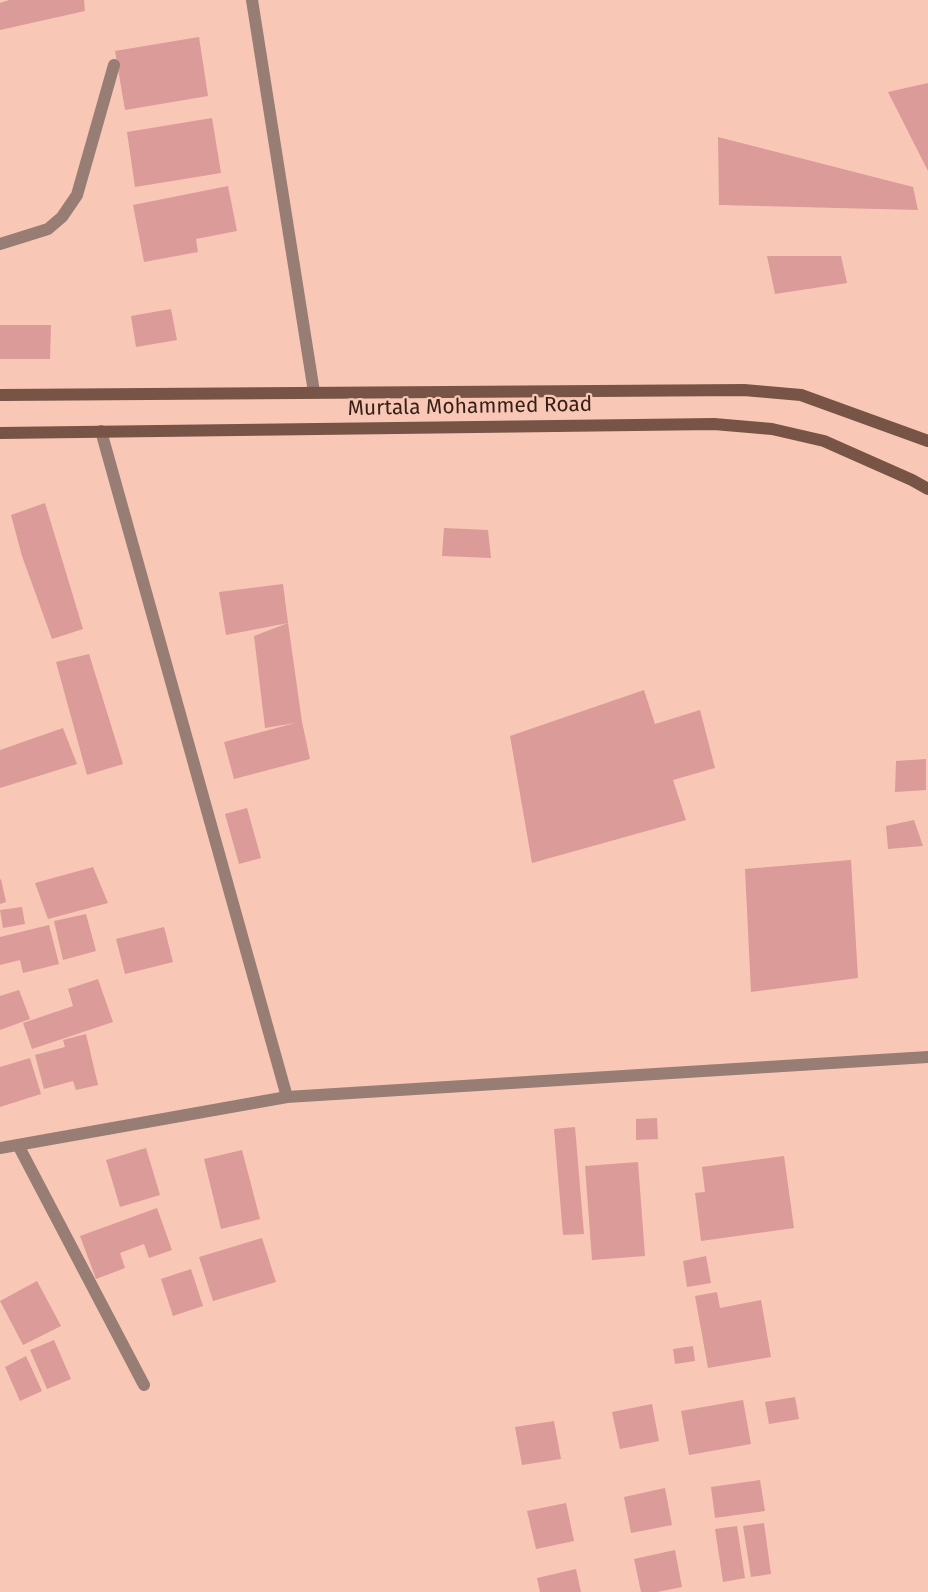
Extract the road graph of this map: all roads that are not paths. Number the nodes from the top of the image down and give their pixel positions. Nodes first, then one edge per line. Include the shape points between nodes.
1 (252, 0) edge
2 (114, 65) dead end
3 (0, 244) edge
4 (314, 392) junction
5 (0, 395) edge
6 (101, 431) junction
7 (0, 433) edge
8 (928, 441) edge
9 (928, 489) edge
10 (928, 1057) edge
11 (288, 1097) junction
12 (18, 1145) junction
13 (0, 1148) edge
14 (144, 1385) dead end

1 - 4 street
2 - 3 street via 77,195 48,229
4 - 5 main road, Murtala Mohammed Road
4 - 8 main road, Murtala Mohammed Road via 744,390 801,395
6 - 7 main road, Murtala Mohammed Road
6 - 9 main road, Murtala Mohammed Road via 714,424 772,429 824,441
6 - 11 street
10 - 11 street
11 - 12 street
12 - 13 street
12 - 14 street

